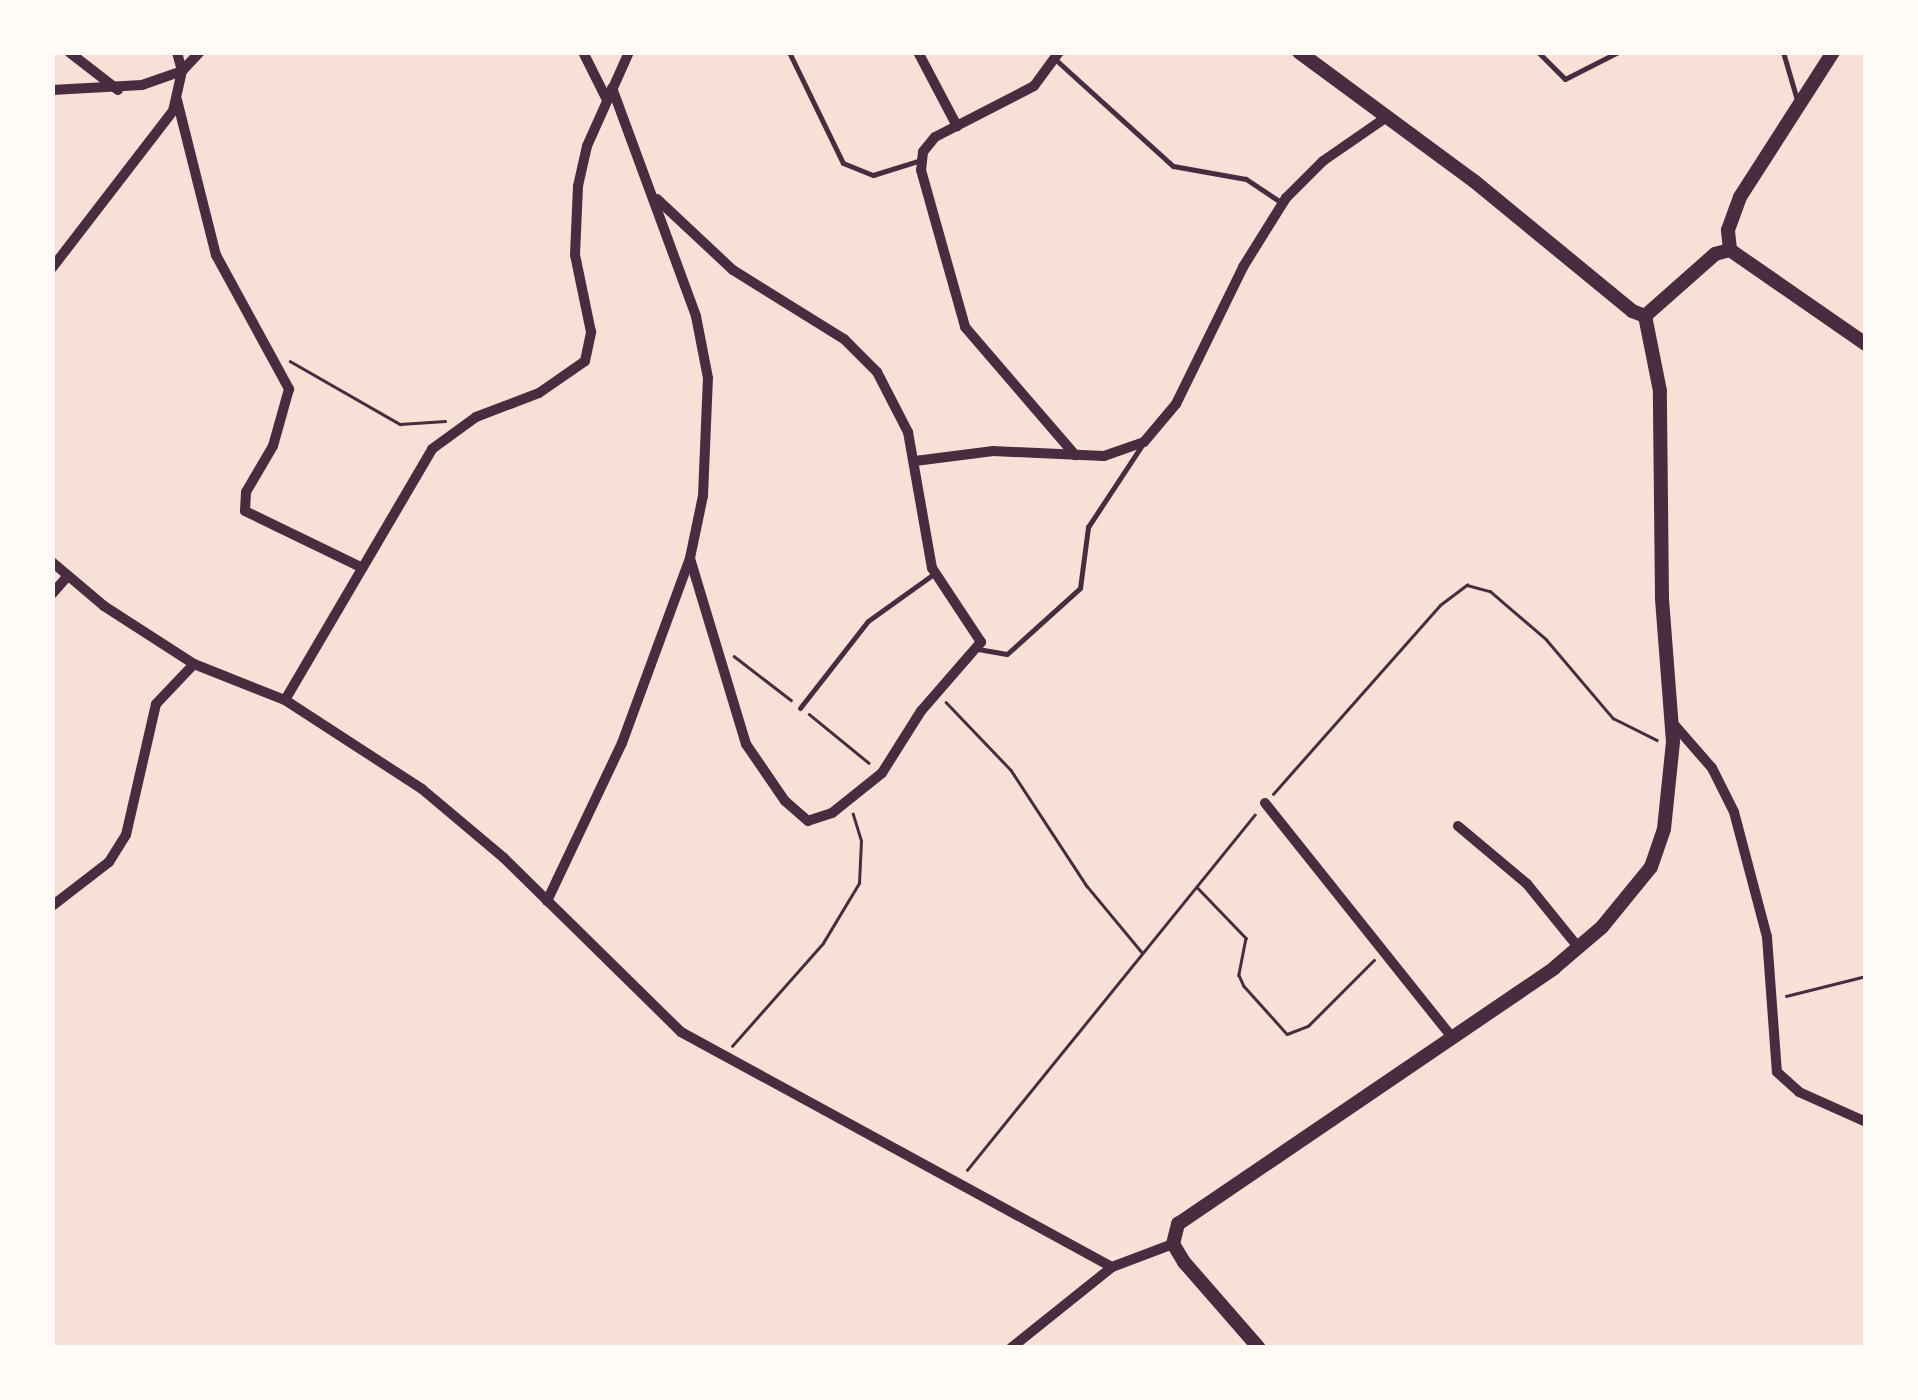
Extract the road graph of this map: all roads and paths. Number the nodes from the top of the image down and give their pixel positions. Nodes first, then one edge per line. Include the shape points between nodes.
1 (69, 52) edge
2 (177, 52) edge
3 (200, 52) edge
4 (583, 52) edge
5 (628, 52) edge
6 (790, 52) edge
7 (918, 52) edge
8 (1300, 52) edge
9 (1538, 52) edge
10 (1618, 52) edge
11 (1783, 52) edge
12 (1832, 52) edge
13 (1058, 56) edge
14 (182, 71) junction
15 (612, 88) junction
16 (52, 90) edge
17 (118, 90) junction
18 (177, 100) junction
19 (607, 100) junction
20 (1797, 100) junction
21 (1385, 118) junction
22 (957, 126) junction
23 (922, 160) junction
24 (656, 200) junction
25 (1282, 204) junction
26 (1730, 250) junction
27 (52, 268) edge
28 (1645, 316) junction
29 (1866, 344) edge
30 (271, 348) junction
31 (476, 417) junction
32 (1144, 442) junction
33 (1074, 455) junction
34 (915, 460) junction
35 (690, 558) junction
36 (52, 562) edge
37 (360, 567) junction
38 (935, 573) junction
39 (67, 576) junction
40 (52, 594) edge
41 (978, 649) junction
42 (194, 664) junction
43 (936, 692) junction
44 (285, 700) junction
45 (800, 708) dead end
46 (1667, 716) junction
47 (850, 800) junction
48 (1265, 803) dead end
49 (1458, 826) dead end
50 (1195, 885) dead end
51 (547, 901) junction
52 (52, 906) edge
53 (1578, 947) junction
54 (1385, 948) junction
55 (1142, 952) dead end
56 (1866, 976) edge
57 (1774, 998) junction
58 (1452, 1037) junction
59 (721, 1058) junction
60 (1866, 1122) edge
61 (1172, 1244) junction
62 (1112, 1267) junction
63 (1011, 1348) edge
64 (1259, 1348) edge

1 - 17 street
2 - 14 street
3 - 14 street
4 - 19 street
5 - 15 street
6 - 23 lane via 844,163 872,175
7 - 22 street
8 - 21 street
9 - 10 lane via 1566,78
11 - 20 lane
12 - 20 street
13 - 22 street via 1034,86
13 - 25 lane via 1128,132 1173,166 1231,174
14 - 17 street
14 - 18 street
15 - 19 street
15 - 24 street
16 - 17 street
18 - 27 street via 113,195
18 - 30 street via 216,255
19 - 31 street via 587,146 575,228 591,332 585,361 539,393
20 - 26 street via 1740,198 1728,230
21 - 25 street via 1323,161
21 - 28 street via 1474,182 1598,288
22 - 23 street via 935,137
23 - 33 street via 966,327
24 - 34 street via 733,270 860,354 894,397
24 - 35 street via 696,316 708,378 703,496
25 - 32 street via 1242,267 1185,389
26 - 28 street via 1715,254
26 - 29 street
28 - 46 street via 1660,391
30 - 31 path via 346,399 400,424
30 - 37 street via 289,388 273,446 246,492 245,511
31 - 37 street via 432,449
32 - 33 street via 1104,456
32 - 41 lane via 1088,527 1080,588 1007,654
33 - 34 street via 993,451
34 - 38 street
35 - 47 street via 746,744 808,822
35 - 51 street via 622,743
36 - 39 street
37 - 44 street
38 - 41 street via 980,637
38 - 45 lane via 868,621
39 - 40 street
39 - 42 street
41 - 43 street
42 - 44 street
42 - 52 street via 156,704 126,836 109,862
43 - 47 street via 882,773
43 - 55 path via 1011,770 1087,886
44 - 51 street via 422,789
46 - 53 street via 1673,742 1664,829 1651,867
46 - 57 street via 1712,768 1734,812 1767,936
47 - 59 path via 860,842 859,883 823,944
48 - 54 street
49 - 53 street via 1528,884
50 - 54 path via 1246,938 1239,975 1286,1034 1308,1026
51 - 59 street via 682,1032
53 - 58 street
54 - 58 street
56 - 57 path
57 - 60 street via 1777,1072 1799,1092
58 - 61 street via 1191,1212
59 - 62 street
61 - 62 street
61 - 64 street
62 - 63 street

